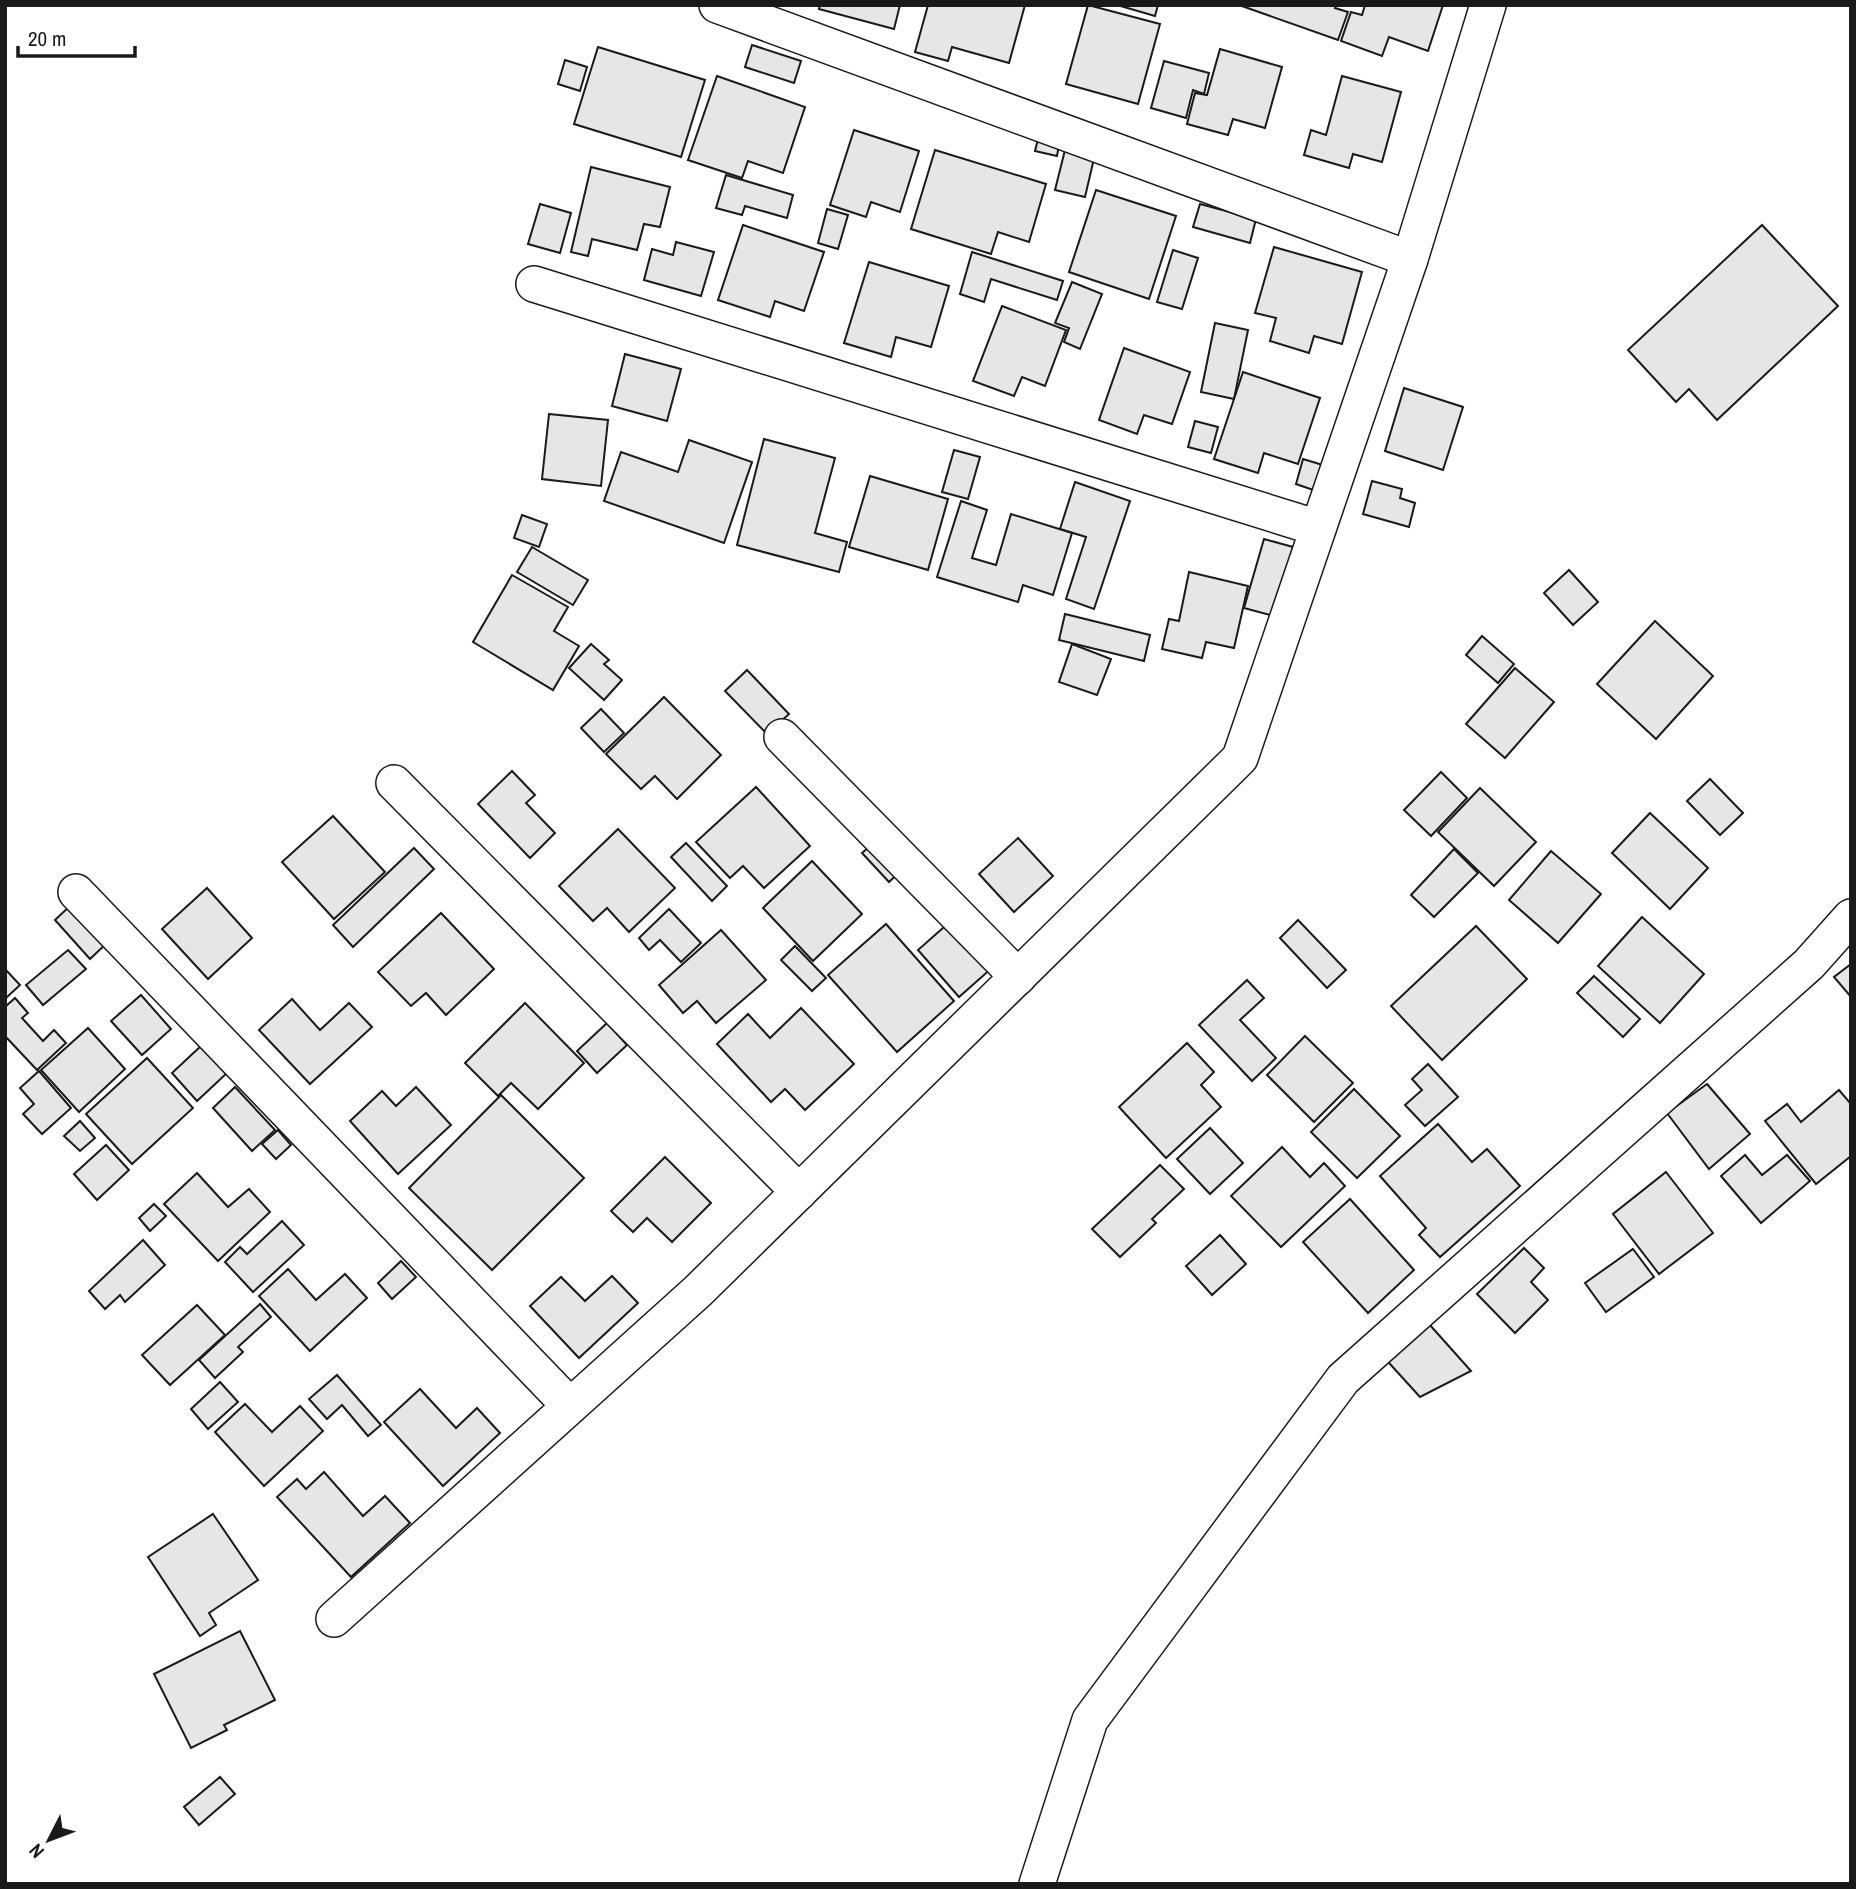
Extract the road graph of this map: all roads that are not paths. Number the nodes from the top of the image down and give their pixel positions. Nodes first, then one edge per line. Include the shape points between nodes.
1 (717, 5) edge
2 (1488, 5) edge
3 (1410, 259) junction
4 (534, 284) dead end
5 (1318, 528) junction
6 (782, 737) dead end
7 (394, 783) dead end
8 (76, 892) dead end
9 (1851, 917) edge
10 (1018, 977) junction
11 (799, 1192) junction
12 (570, 1406) junction
13 (334, 1619) dead end
14 (1037, 1884) edge

1 - 3 street
2 - 3 street
3 - 5 street
4 - 5 street
5 - 10 street via 1240,758
6 - 10 street
7 - 11 street
8 - 12 street
9 - 14 street via 1808,964 1343,1379 1090,1720
10 - 11 street
11 - 12 street
12 - 13 street

